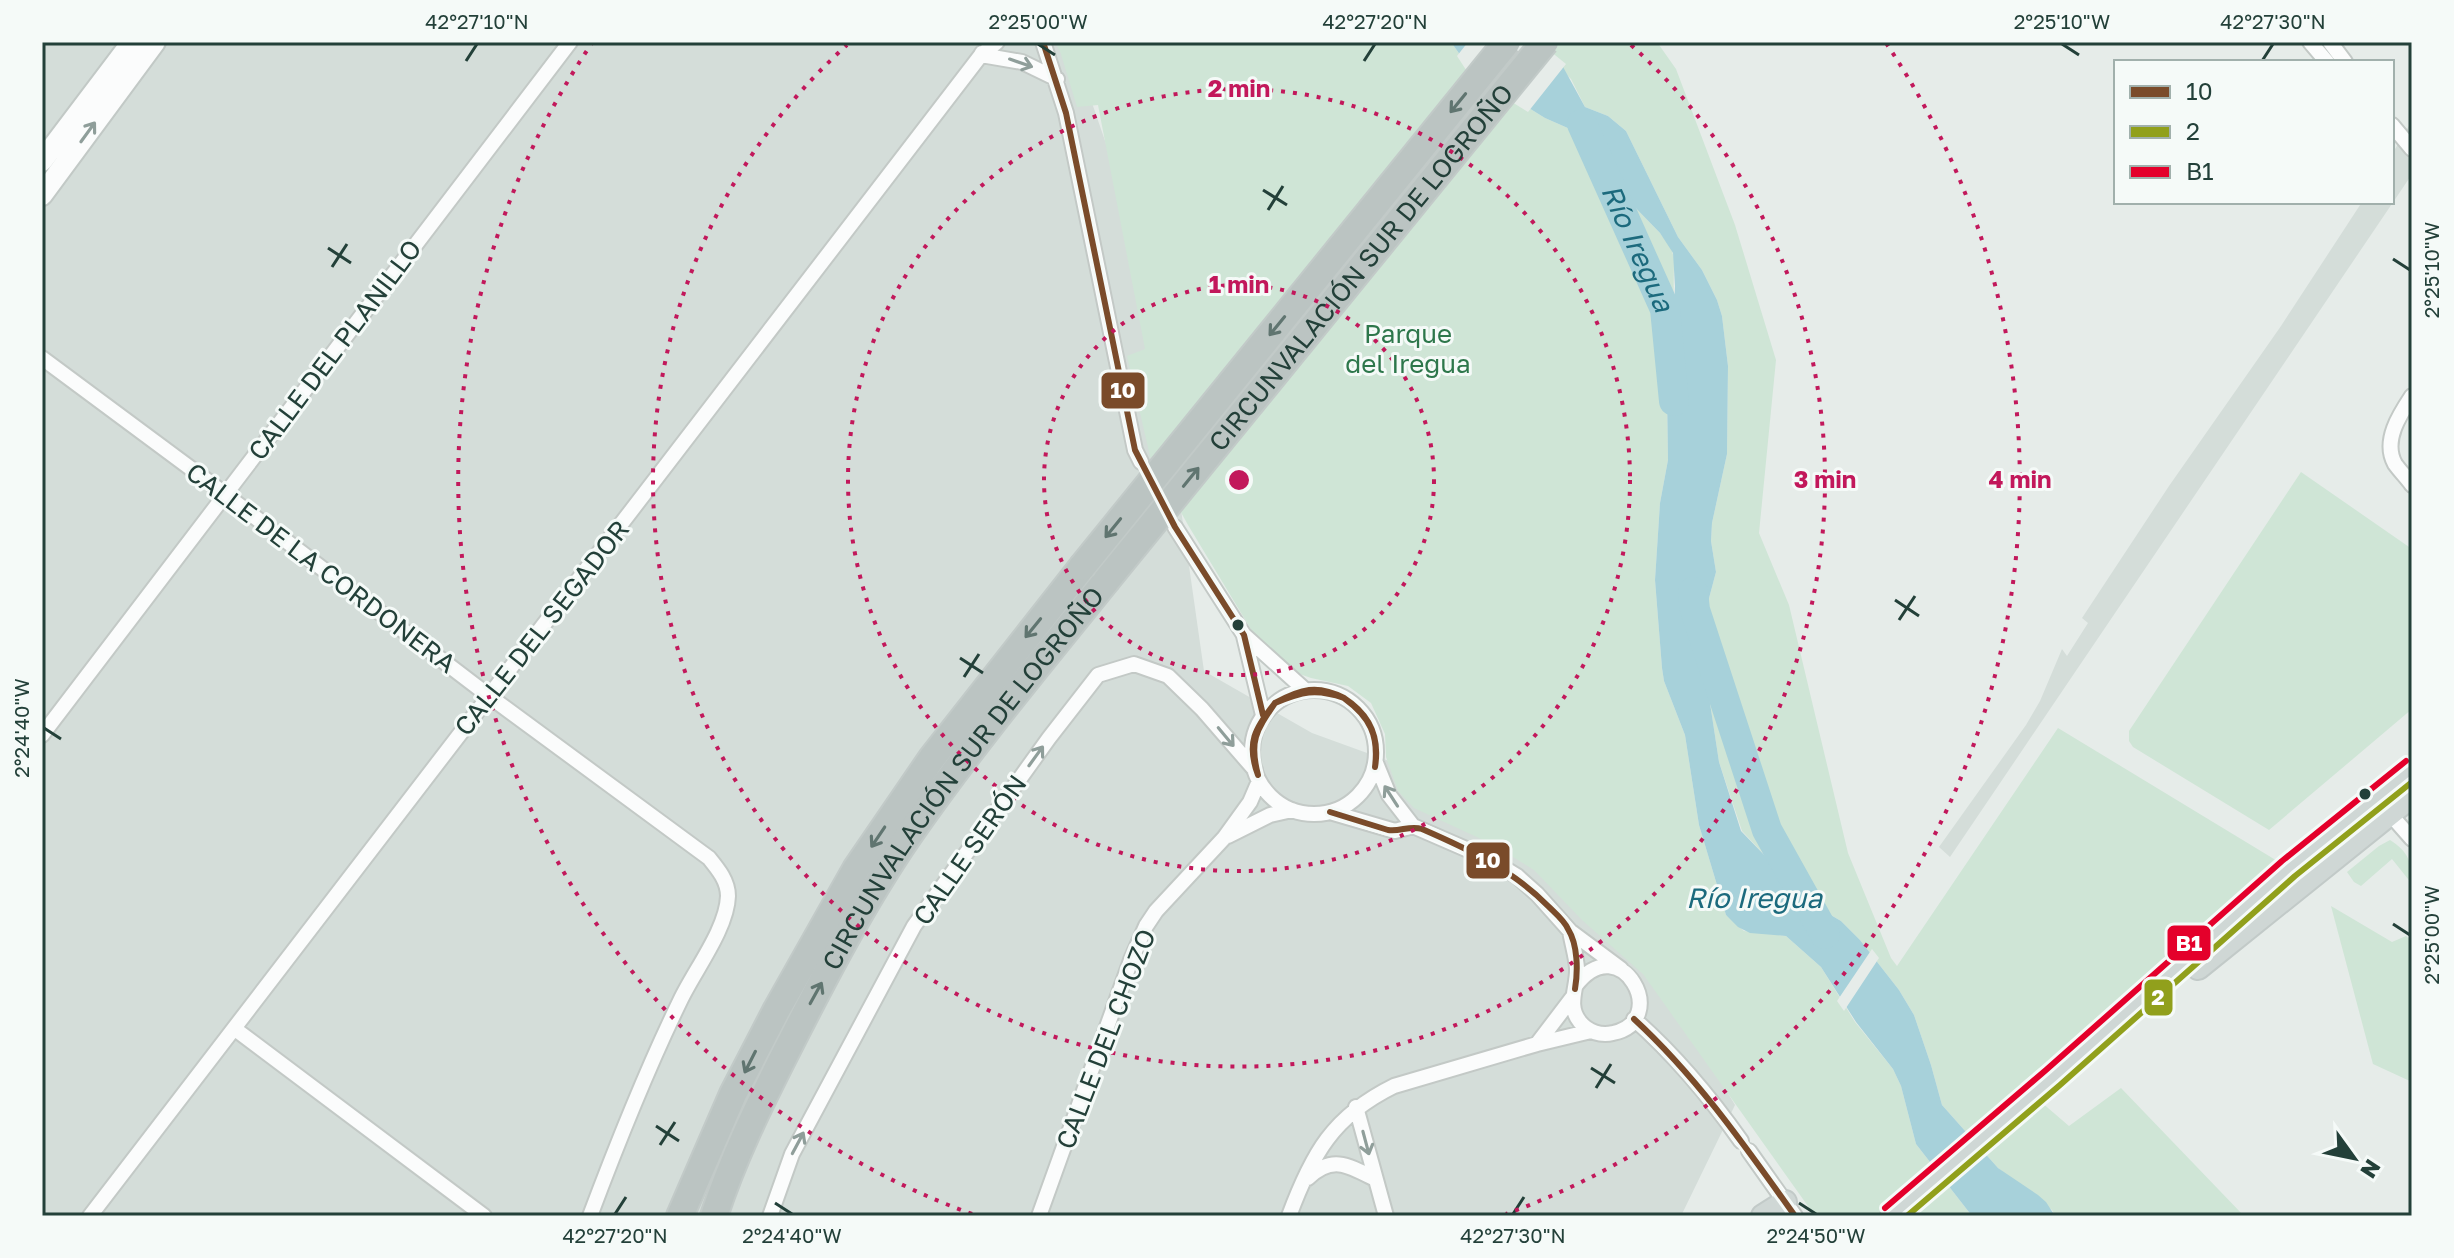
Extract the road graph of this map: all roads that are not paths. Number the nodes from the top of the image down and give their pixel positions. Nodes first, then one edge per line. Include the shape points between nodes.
1 (132, 42) edge
2 (155, 42) edge
3 (570, 42) edge
4 (997, 42) edge
5 (1043, 42) edge
6 (1507, 42) edge
7 (1545, 42) edge
8 (2310, 42) edge
9 (2330, 42) edge
10 (984, 49) edge
11 (2325, 60) edge
12 (2344, 60) edge
13 (1057, 79) junction
14 (2394, 127) edge
15 (2394, 135) edge
16 (2412, 149) edge
17 (2412, 157) edge
18 (42, 161) edge
19 (42, 195) edge
20 (42, 358) edge
21 (2412, 396) edge
22 (1141, 462) dead end
23 (2412, 485) edge
24 (224, 495) junction
25 (1175, 527) dead end
26 (1244, 635) junction
27 (1305, 690) junction
28 (489, 696) junction
29 (1263, 715) junction
30 (42, 735) edge
31 (1376, 762) junction
32 (2412, 769) edge
33 (1257, 776) junction
34 (2412, 796) edge
35 (1292, 810) junction
36 (1330, 812) junction
37 (2390, 814) junction
38 (1413, 826) junction
39 (1224, 838) junction
40 (2412, 839) edge
41 (1570, 931) junction
42 (1621, 969) junction
43 (1574, 991) junction
44 (1634, 1019) junction
45 (235, 1029) junction
46 (1591, 1031) junction
47 (1537, 1044) junction
48 (2053, 1078) junction
49 (1356, 1107) junction
50 (1375, 1179) junction
51 (1299, 1187) junction
52 (717, 1209) edge
53 (1790, 1209) edge
54 (90, 1216) edge
55 (484, 1216) edge
56 (590, 1216) edge
57 (680, 1216) edge
58 (770, 1216) edge
59 (1039, 1216) edge
60 (1289, 1216) edge
61 (1386, 1216) edge
62 (1763, 1216) edge
63 (1892, 1216) edge

1 - 18 main road
19 -> 2 main road
3 - 24 street, CALLE DEL PLANILLO
4 - 10 street, CALLE DEL SEGADOR
5 - 13 street
6 -> 57 highway, CIRCUNVALACIÓN SUR DE LOGROÑO, bridge via 932,758 856,869 777,1009
52 -> 7 highway, CIRCUNVALACIÓN SUR DE LOGROÑO, bridge via 742,1139 805,1014 900,849 990,725
8 - 11 street
9 - 12 street
10 -> 13 street
10 - 28 street, CALLE DEL SEGADOR
13 - 22 street
14 - 16 street
15 - 17 street
20 - 24 street, CALLE DE LA CORDONERA
21 - 23 street via 2397,420 2391,445 2394,462
24 - 28 street, CALLE DE LA CORDONERA
24 - 30 street, CALLE DEL PLANILLO
25 - 26 street
26 - 27 street
26 - 29 street
27 - 29 street via 1289,694
27 - 31 street via 1325,689 1360,708 1371,725
28 - 45 street, CALLE DEL SEGADOR
28 - 56 street, CALLE DE LA CORDONERA via 709,858 722,873 728,895 721,923 680,1001
29 - 33 street via 1252,751
31 - 36 street via 1360,794
38 -> 31 street via 1389,795
32 - 48 main road via 2289,868
33 - 35 street via 1273,798
33 - 39 street, CALLE DEL CHOZO via 1250,802
58 -> 33 street, CALLE SERÓN via 792,1154 914,926 1098,675 1134,664 1168,676
34 - 37 main road
35 - 36 street
35 - 39 street, CALLE DEL CHOZO
36 - 38 street via 1395,831
37 - 40 street
37 - 48 main road via 2099,1049
38 - 41 street via 1517,876
39 - 59 street, CALLE DEL CHOZO via 1156,911 1138,943
41 - 42 street
41 - 43 street via 1577,968
42 - 43 street via 1595,968 1584,974
42 - 44 street via 1638,988
43 - 46 street via 1574,1011
43 - 47 street
44 - 46 street via 1618,1032
44 - 53 street via 1719,1110
45 - 54 street, CALLE DEL SEGADOR
45 - 55 street
46 - 47 street
47 - 49 street via 1394,1086
48 - 63 main road
49 -> 50 street
49 - 51 street via 1326,1139
50 - 51 street via 1334,1163 1319,1168
50 - 61 street
51 - 60 street
53 - 62 main road

